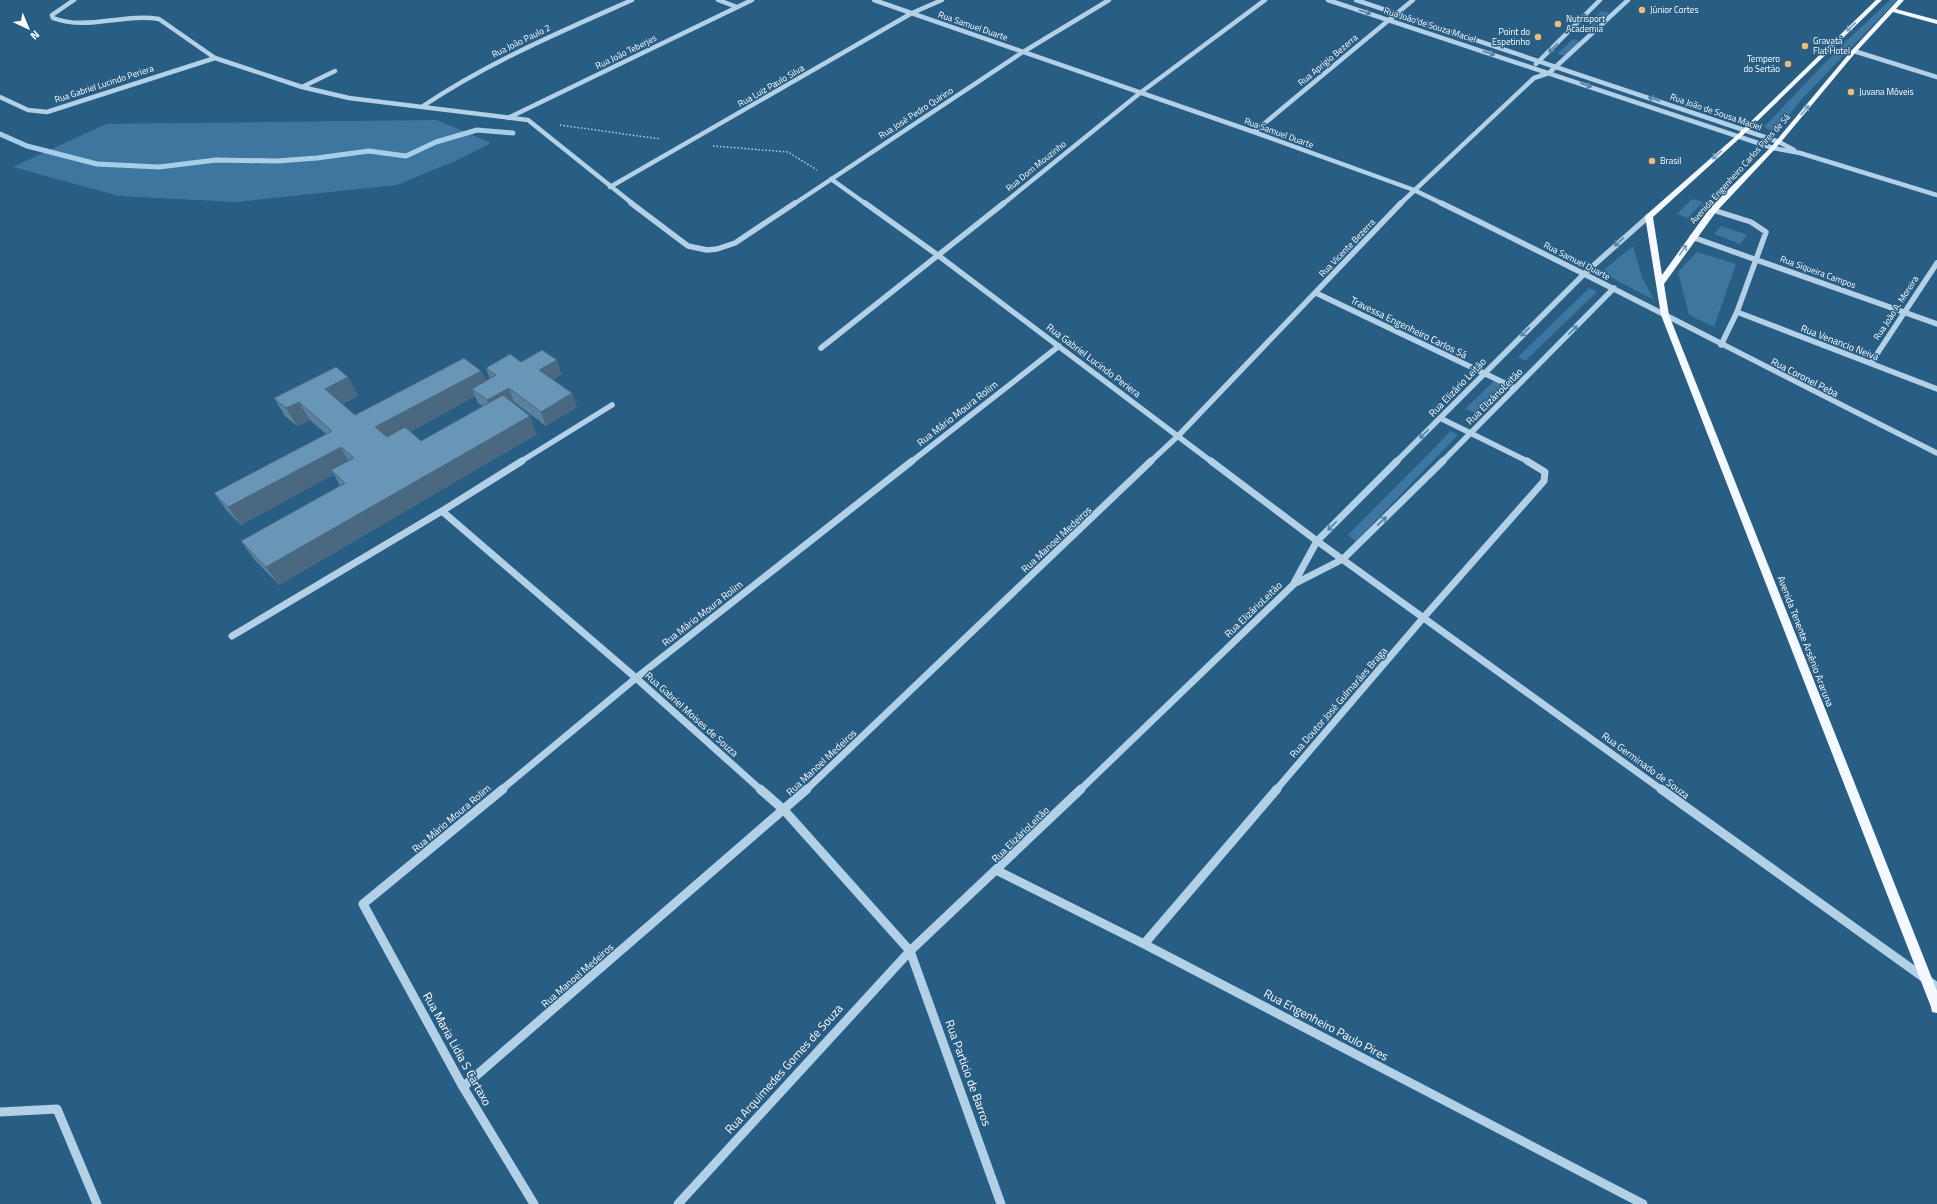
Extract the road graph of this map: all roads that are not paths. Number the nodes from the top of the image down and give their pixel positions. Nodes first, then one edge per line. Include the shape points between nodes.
1 (74, 0) edge
2 (632, 0) edge
3 (718, 0) edge
4 (752, 0) edge
5 (874, 0) edge
6 (942, 0) edge
7 (1109, 0) edge
8 (1265, 0) edge
9 (1328, 0) edge
10 (1356, 0) edge
11 (1413, 0) edge
12 (1600, 0) edge
13 (1628, 0) edge
14 (1879, 0) edge
15 (1901, 0) edge
16 (737, 7) junction
17 (1892, 10) junction
18 (912, 13) junction
19 (1397, 14) junction
20 (1389, 20) junction
21 (1937, 22) edge
22 (1854, 51) junction
23 (1023, 52) junction
24 (215, 58) junction
25 (1539, 61) junction
26 (1556, 66) junction
27 (1533, 67) junction
28 (335, 71) dead end
29 (1549, 73) junction
30 (1937, 77) edge
31 (1534, 78) junction
32 (302, 87) junction
33 (1140, 93) junction
34 (0, 96) edge
35 (423, 106) junction
36 (508, 118) junction
37 (1744, 130) junction
38 (1254, 132) junction
39 (1738, 137) junction
40 (1778, 142) junction
41 (1773, 148) junction
42 (1800, 153) junction
43 (831, 179) junction
44 (610, 187) junction
45 (1414, 190) junction
46 (1937, 195) edge
47 (1714, 210) junction
48 (1649, 216) junction
49 (1692, 237) junction
50 (939, 256) junction
51 (1757, 259) junction
52 (1937, 263) edge
53 (1585, 273) junction
54 (1661, 282) junction
55 (1614, 288) junction
56 (1316, 293) junction
57 (1737, 312) junction
58 (1903, 312) junction
59 (1665, 315) junction
60 (1937, 324) edge
61 (1721, 345) junction
62 (1059, 346) junction
63 (821, 348) dead end
64 (1871, 363) junction
65 (1483, 373) junction
66 (1515, 388) junction
67 (1937, 389) edge
68 (612, 405) dead end
69 (1440, 418) junction
70 (1471, 434) junction
71 (1178, 436) junction
72 (1937, 453) edge
73 (442, 511) junction
74 (1317, 541) junction
75 (1343, 559) junction
76 (1294, 584) junction
77 (1424, 617) junction
78 (232, 636) dead end
79 (636, 678) junction
80 (784, 810) junction
81 (996, 870) junction
82 (363, 904) joint
83 (1144, 944) junction
84 (910, 951) junction
85 (1926, 980) junction
86 (1937, 987) edge
87 (1937, 1007) edge
88 (463, 1087) junction
89 (0, 1112) edge
90 (681, 1202) edge
91 (97, 1204) edge
92 (534, 1204) edge
93 (1001, 1204) edge
94 (1643, 1204) edge

1 - 24 street via 56,11 52,15 53,18 80,22 148,17 159,19
2 - 35 street, Rua João Paulo 2 via 511,53 449,88
3 - 16 street
4 - 16 street, Rua João Teberjes
5 - 18 street, Rua Samuel Duarte
6 - 18 street, Rua Luiz Paulo Silva
7 - 23 street, Rua José Pedro Quirino
8 - 33 street, Rua Dom Mouzinho
9 -> 20 street, Rua João de Souza Maciel
10 - 19 street, Rua João de Souza Maciel
11 - 19 street, Rua Aprigio Bezerra
12 -> 25 street
13 - 26 street, Rua Vicente Bezerra
14 -> 37 main road
15 - 17 main road, Avenida Engenheiro Carlos Pires de Sá
16 - 36 street, Rua João Teberjes
17 - 21 main road
17 - 22 main road, Avenida Engenheiro Carlos Pires de Sá
18 - 23 street, Rua Samuel Duarte
18 - 44 street, Rua Luiz Paulo Silva
19 - 20 street, Rua Aprigio Bezerra
19 - 25 street, Rua João de Souza Maciel
20 -> 27 street, Rua João de Souza Maciel
20 - 38 street, Rua Aprigio Bezerra
22 - 30 street
40 -> 22 main road, Avenida Engenheiro Carlos Pires de Sá
23 - 33 street, Rua Samuel Duarte
23 - 43 street, Rua José Pedro Quirino
24 - 32 street
24 - 34 street, Rua Gabriel Lucindo Periera via 47,112 32,112
25 - 26 street, Rua João de Souza Maciel
25 - 27 street
26 - 29 street, Rua Vicente Bezerra
37 -> 26 street, Rua João de Sousa Maciel
27 - 29 street, Rua João de Souza Maciel
27 - 31 street
28 - 32 street
29 - 31 street, Rua Vicente Bezerra
29 -> 39 street, Rua João de Sousa Maciel
31 - 45 street, Rua Vicente Bezerra
32 - 35 street via 348,98
33 - 38 street, Rua Samuel Duarte
33 - 50 street, Rua Dom Mouzinho
35 - 36 street
36 - 44 street, Rua José Pedro Quirino via 528,120
37 - 39 main road
37 - 40 street, Rua João de Sousa Maciel
38 - 45 street, Rua Samuel Duarte
39 - 41 street, Rua João de Sousa Maciel
39 -> 48 main road
40 - 41 main road, Avenida Engenheiro Carlos Pires de Sá
40 - 42 street, Rua João de Sousa Maciel
41 - 42 street, Rua João de Sousa Maciel
41 - 47 main road, Avenida Engenheiro Carlos Pires de Sá
42 - 46 street
43 - 44 street, Rua José Pedro Quirino via 735,243 720,249 703,250 688,246
43 - 50 street, Rua Gabriel Lucindo Periera
45 - 53 street, Rua Samuel Duarte
45 - 56 street, Rua Vicente Bezerra
47 - 49 main road, Avenida Engenheiro Carlos Pires de Sá
47 - 51 street via 1751,222 1766,232
48 -> 53 street, Rua Elizário Leitão
48 - 54 main road via 1655,262
49 - 51 street, Rua Siqueira Campos
54 -> 49 main road, Avenida Engenheiro Carlos Pires de Sá
50 - 62 street, Rua Gabriel Lucindo Periera
50 - 63 street, Rua Dom Mouzinho
51 - 57 street
51 - 58 street, Rua Siqueira Campos
52 - 58 street, Rua João A. Moreira
53 - 55 street, Rua Samuel Duarte
53 -> 65 street, Rua Elizário Leitão
54 - 59 main road, Avenida Tenente Arsênio Araruna
55 - 59 street, Rua Samuel Duarte
66 -> 55 street, Rua ElizárioLeitão
56 - 65 street, Travessa Engenheiro Carlos Sá
56 - 71 street, Rua Vicente Bezerra
57 - 61 street
57 - 64 street, Rua Venancio Neiva
58 - 60 street, Rua Siqueira Campos
58 - 64 street, Rua João A. Moreira
59 - 61 street, Rua Coronel Peba
59 - 85 main road, Avenida Tenente Arsênio Araruna
61 - 72 street, Rua Coronel Peba
62 - 71 street, Rua Gabriel Lucindo Periera
62 - 79 street, Rua Mário Moura Rolim
64 - 67 street, Rua Venancio Neiva
65 - 66 street, Travessa Engenheiro Carlos Sá
65 - 69 street, Rua Elizário Leitão
66 - 70 street, Rua ElizárioLeitão
68 - 73 street
69 - 70 street
69 -> 74 street, Rua Elizário Leitão
75 -> 70 street, Rua ElizárioLeitão
70 - 77 street, Rua Doutor José Gulmarães Braga via 1545,472 1544,481
71 - 74 street, Rua Gabriel Lucindo Periera
71 - 80 street, Rua Manoel Medeiros
73 - 78 street
73 - 79 street, Rua Gabriel Moises de Souza
74 - 75 street, Rua Gabriel Lucindo Periera
74 - 76 street, Rua Elizário Leitão
75 - 76 street, Rua ElizárioLeitão
75 - 77 street, Rua Germinado de Souza
76 - 81 street, Rua ElizárioLeitão
77 - 83 street, Rua Doutor José Gulmarães Braga
77 - 85 street, Rua Germinado de Souza
79 - 80 street, Rua Gabriel Moises de Souza
79 - 82 street, Rua Mário Moura Rolim
80 - 84 street, Rua Gabriel Moises de Souza
80 - 88 street, Rua Manoel Medeiros
81 - 83 street, Rua Engenheiro Paulo Pires
81 - 84 street, Rua ElizárioLeitão
82 - 88 street, Rua Maria Lidia S Cartaxo
83 - 94 street, Rua Engenheiro Paulo Pires
84 - 90 street, Rua Arquimedes Gomes de Souza
84 - 93 street, Rua Particio de Barros
85 - 86 street, Rua Germinado de Souza
85 - 87 main road, Avenida Tenente Arsênio Araruna
88 - 92 street, Rua Maria Lidia S Cartaxo
89 - 91 street via 57,1109

